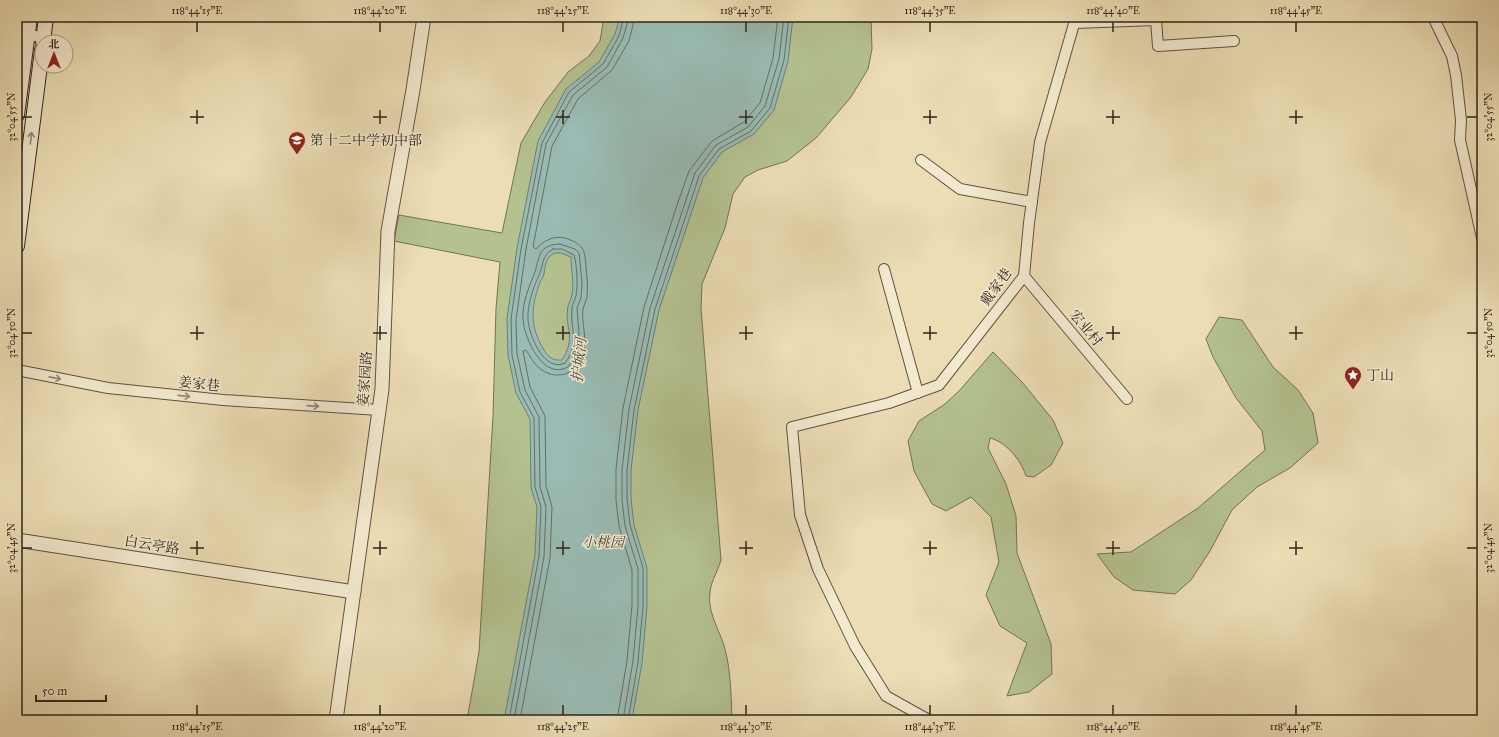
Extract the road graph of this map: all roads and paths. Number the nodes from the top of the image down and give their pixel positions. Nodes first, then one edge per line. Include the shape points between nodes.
1 (30, 17) edge
2 (46, 17) edge
3 (424, 17) edge
4 (1433, 17) edge
5 (1075, 20) edge
6 (22, 34) edge
7 (44, 34) edge
8 (34, 39) edge
9 (1234, 41) dead end
10 (39, 74) edge
11 (17, 115) edge
12 (921, 160) dead end
13 (1032, 202) junction
14 (18, 232) edge
15 (1482, 238) edge
16 (17, 246) edge
17 (884, 270) dead end
18 (1024, 276) junction
19 (17, 370) edge
20 (918, 393) junction
21 (1126, 399) dead end
22 (379, 410) junction
23 (17, 540) edge
24 (354, 592) junction
25 (336, 720) edge
26 (930, 720) edge

1 - 6 main road
2 - 7 main road
3 - 22 street, 姜家园路 via 388,231
4 - 15 street via 1452,56 1461,120 1460,140
5 - 9 street via 1156,20 1158,46
5 - 13 street, 戴家巷 via 1040,142
6 - 8 street
6 - 11 main road
14 -> 10 main road
12 - 13 street via 960,189
13 - 18 street, 戴家巷
14 - 16 main road
17 - 20 street
18 - 20 street, 戴家巷 via 939,385
18 - 21 street, 宏业村
19 -> 22 street, 姜家巷 via 108,388 223,400
20 - 26 street, 戴家巷 via 889,403 792,427 800,516 821,576 855,646 886,696
22 - 24 street, 姜家园路
23 - 24 street, 白云亭路
24 - 25 street, 姜家园路

